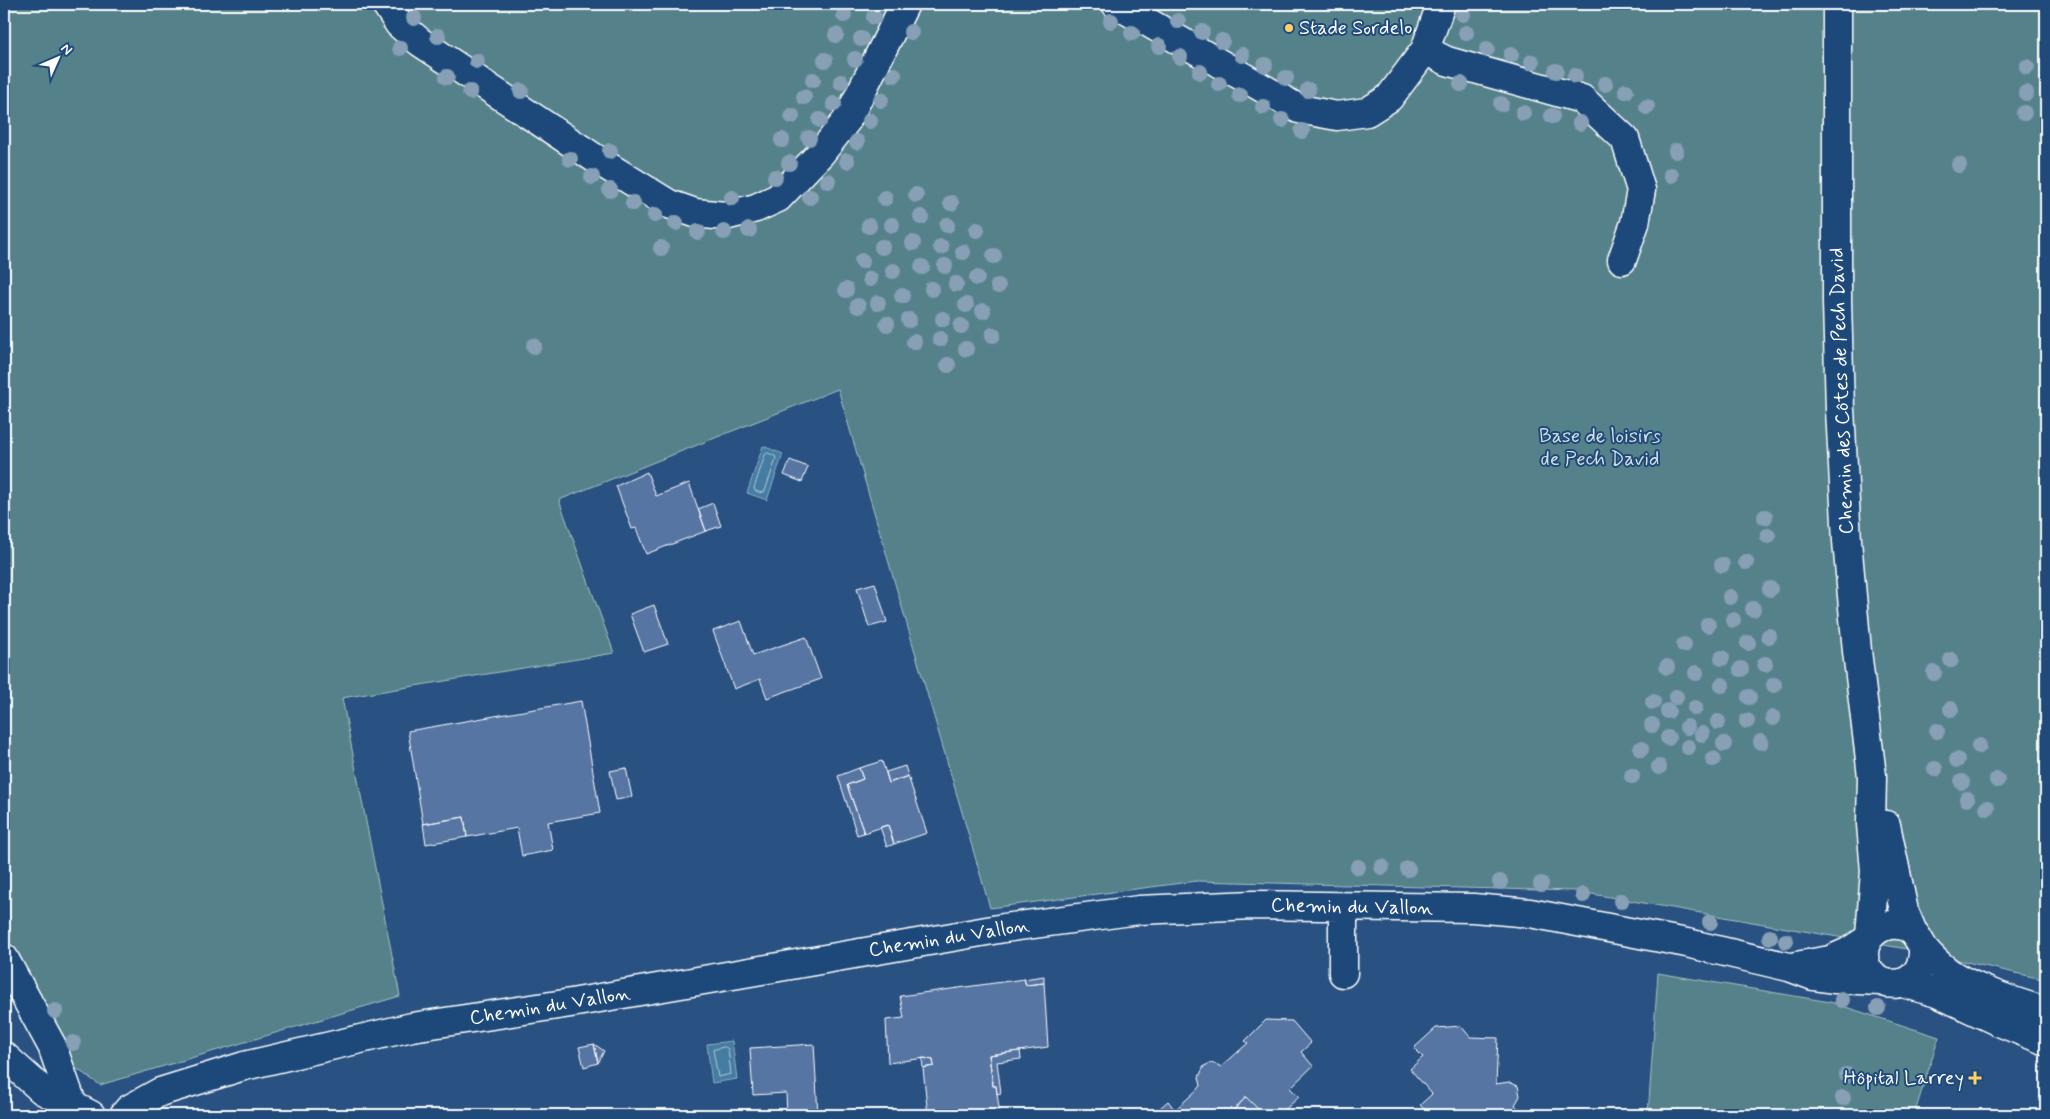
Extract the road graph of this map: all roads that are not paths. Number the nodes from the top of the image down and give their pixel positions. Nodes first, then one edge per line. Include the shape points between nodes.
1 (386, 4) edge
2 (905, 4) edge
3 (1116, 4) edge
4 (1441, 4) edge
5 (1837, 4) edge
6 (1425, 50) junction
7 (1622, 260) dead end
8 (1872, 776) junction
9 (1343, 907) junction
10 (1869, 937) junction
11 (1918, 939) junction
12 (4, 958) edge
13 (1789, 967) junction
14 (1342, 973) dead end
15 (1892, 982) junction
16 (2046, 1011) edge
17 (2046, 1041) edge
18 (4, 1056) edge
19 (82, 1110) edge
20 (124, 1115) edge

1 - 2 street via 399,24 420,42 599,161 669,204 694,213 725,216 778,198 822,153 847,120
3 - 6 street via 1299,109 1337,116 1367,112 1389,98
4 - 6 street
5 - 8 street, Chemin des Côtes de Pech David via 1840,409 1847,541
6 - 7 street via 1447,61 1582,99 1625,140 1641,190 1635,223
8 - 10 street, Chemin des Côtes de Pech David via 1871,824 1875,871
8 - 11 street, Chemin des Côtes de Pech David via 1889,836 1904,911
9 - 13 street, Chemin du Vallon via 1473,908 1530,913 1687,943
9 - 14 street
9 - 20 street, Chemin du Vallon via 1252,905 1139,910 1004,928 581,1002 412,1026 244,1066 160,1092
10 - 11 street via 1876,930 1894,924 1904,926
10 - 13 street, Chemin du Vallon via 1830,960
10 - 15 street via 1864,955 1869,971
11 - 15 street via 1924,958 1920,969 1913,977
11 - 16 street via 1949,973
12 - 19 street via 52,1046
13 - 15 street, Chemin du Vallon via 1820,977
15 - 17 street, Chemin du Vallon via 1937,993
18 - 19 street via 42,1090

